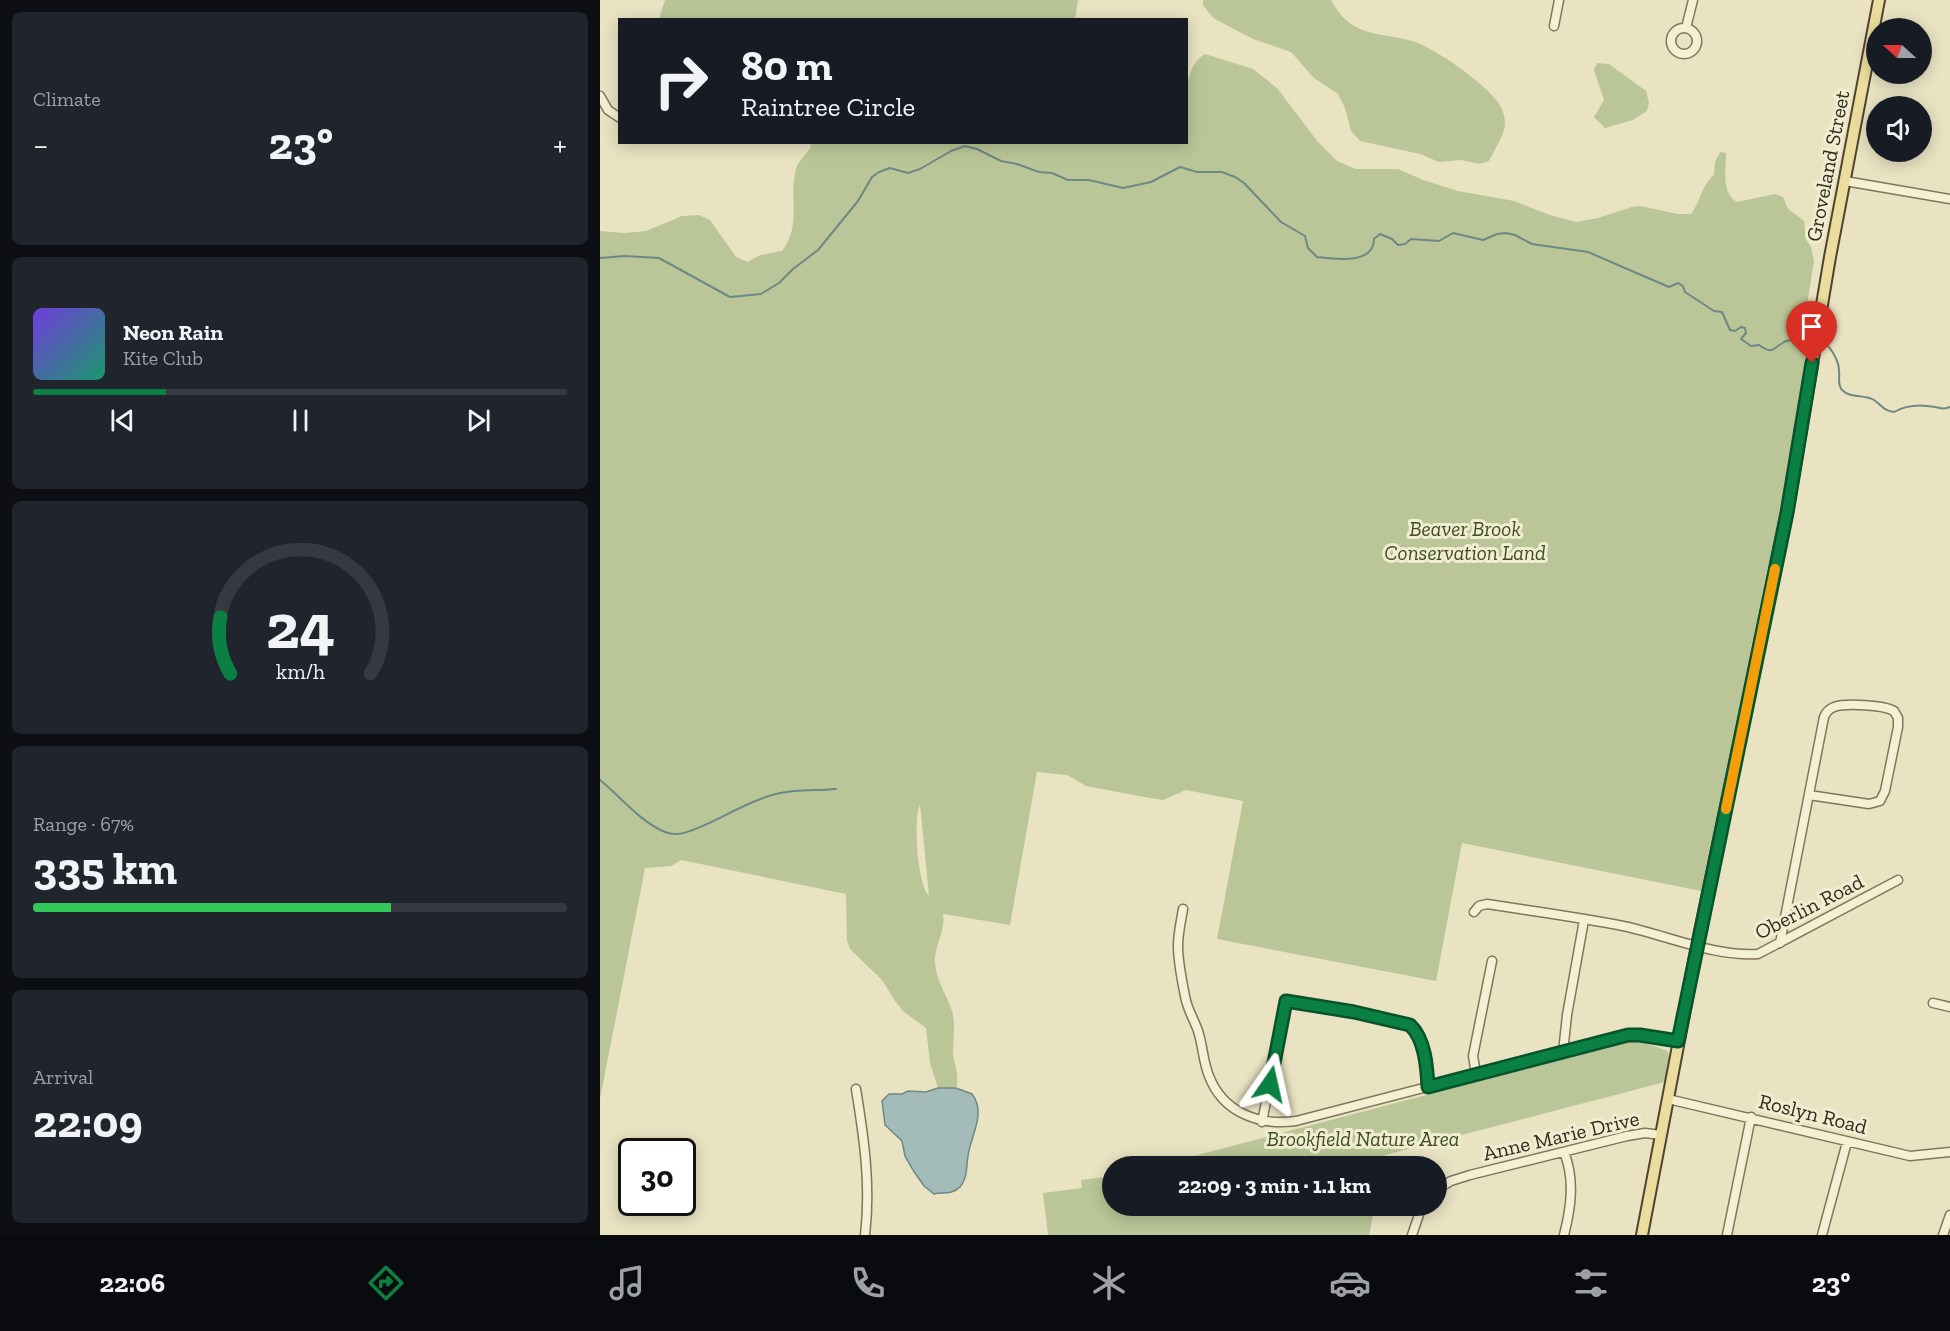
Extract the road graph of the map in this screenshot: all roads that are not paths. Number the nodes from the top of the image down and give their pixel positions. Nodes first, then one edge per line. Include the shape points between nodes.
1 (1559, 0) edge
2 (1693, 0) edge
3 (1879, 0) edge
4 (1554, 26) dead end
5 (1686, 28) dead end
6 (600, 96) edge
7 (618, 117) edge
8 (1845, 181) junction
9 (1950, 199) edge
10 (1809, 795) junction
11 (1898, 880) dead end
12 (1183, 909) dead end
13 (1474, 912) dead end
14 (1584, 920) junction
15 (1780, 944) junction
16 (1697, 946) junction
17 (1492, 961) dead end
18 (1933, 1003) dead end
19 (1950, 1007) edge
20 (1678, 1041) junction
21 (1563, 1052) junction
22 (1476, 1074) junction
23 (1428, 1087) junction
24 (856, 1089) dead end
25 (1668, 1099) junction
26 (1751, 1118) junction
27 (1262, 1122) junction
28 (1661, 1135) junction
29 (1847, 1142) junction
30 (1564, 1152) junction
31 (1950, 1152) edge
32 (1447, 1183) edge
33 (1950, 1215) edge
34 (1419, 1216) edge
35 (865, 1235) edge
36 (1412, 1235) edge
37 (1564, 1235) edge
38 (1642, 1235) edge
39 (1727, 1235) edge
40 (1822, 1235) edge
41 (1942, 1235) edge

1 - 4 street
2 - 5 street
3 - 8 main road, Groveland Street
6 - 7 street via 608,110
8 - 9 street
8 - 16 main road, Groveland Street via 1787,513
10 - 10 street via 1824,717 1829,710 1841,706 1894,711 1898,727 1880,801 1869,804
10 - 15 street
11 - 15 street, Oberlin Road
12 - 27 street via 1178,945 1185,998 1208,1074 1214,1088 1236,1110
13 - 14 street, Oberlin Road via 1487,904
14 - 16 street, Oberlin Road via 1624,926
14 - 21 street
15 - 16 street, Oberlin Road via 1750,955
16 - 20 main road, Groveland Street
17 - 22 street via 1475,1038
18 - 19 street
20 - 21 street via 1628,1035
20 - 25 main road, Groveland Street
21 - 22 street
22 - 23 street
23 - 27 street via 1296,1121
23 - 27 street via 1422,1046 1417,1031 1410,1025 1286,1001
24 - 35 street via 868,1181
25 - 26 street, Roslyn Road
25 - 28 main road, Groveland Street
26 - 29 street, Roslyn Road
26 - 39 street
28 - 30 street, Anne Marie Drive via 1627,1136
28 - 38 main road, Groveland Street
29 - 31 street, Roslyn Road via 1910,1156
29 - 40 street
30 - 32 street, Anne Marie Drive
30 - 37 street via 1571,1207
33 - 41 street
34 - 36 street

